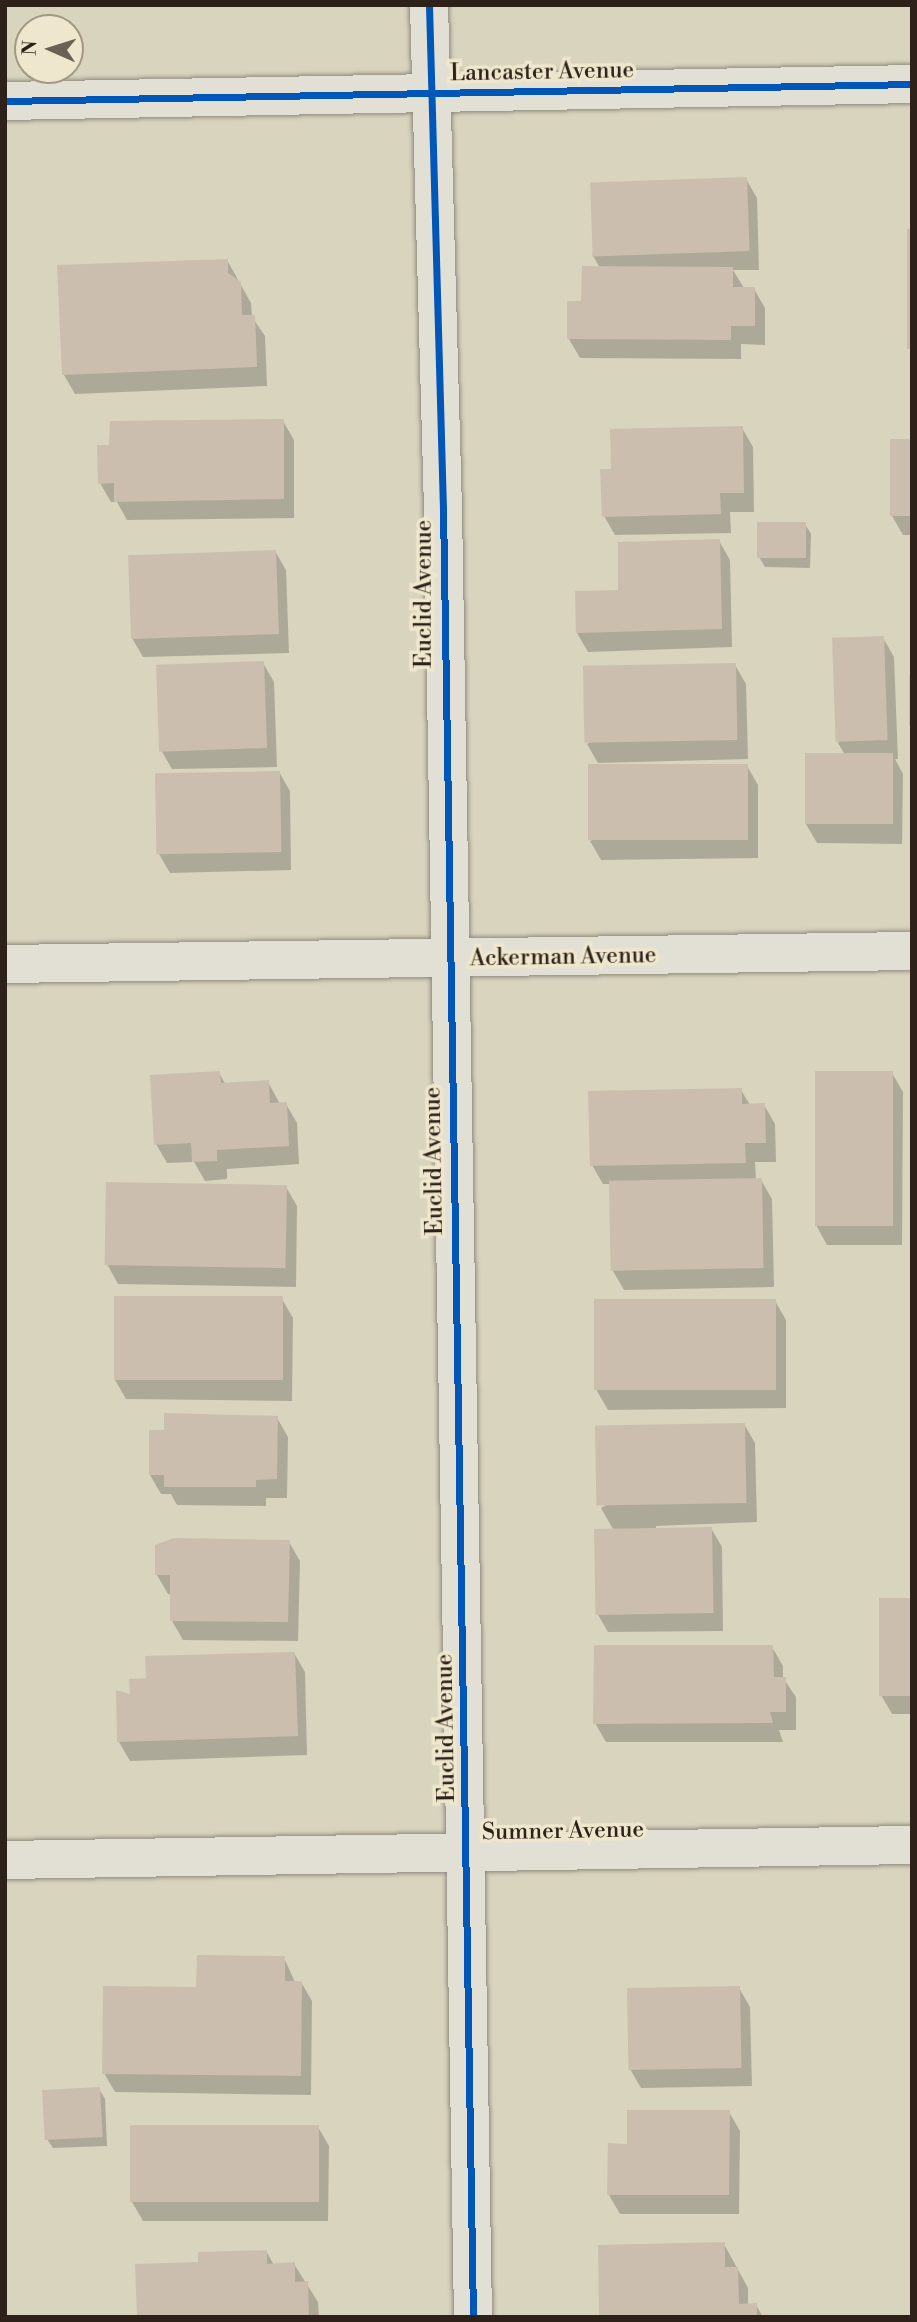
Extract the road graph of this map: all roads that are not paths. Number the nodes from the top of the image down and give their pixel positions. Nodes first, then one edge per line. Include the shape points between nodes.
1 (429, 5) edge
2 (912, 84) edge
3 (431, 93) junction
4 (5, 101) edge
5 (912, 951) edge
6 (448, 958) junction
7 (5, 964) edge
8 (912, 1845) edge
9 (466, 1852) junction
10 (5, 1860) edge
11 (473, 2317) edge

1 - 3 street, Euclid Avenue
2 - 3 street, Lancaster Avenue
3 - 4 street, Lancaster Avenue
3 - 6 street, Euclid Avenue via 443,508
5 - 6 street, Ackerman Avenue
6 - 7 street, Ackerman Avenue
6 - 9 street, Euclid Avenue
8 - 9 street, Sumner Avenue
9 - 10 street, Sumner Avenue
9 - 11 street, Euclid Avenue

